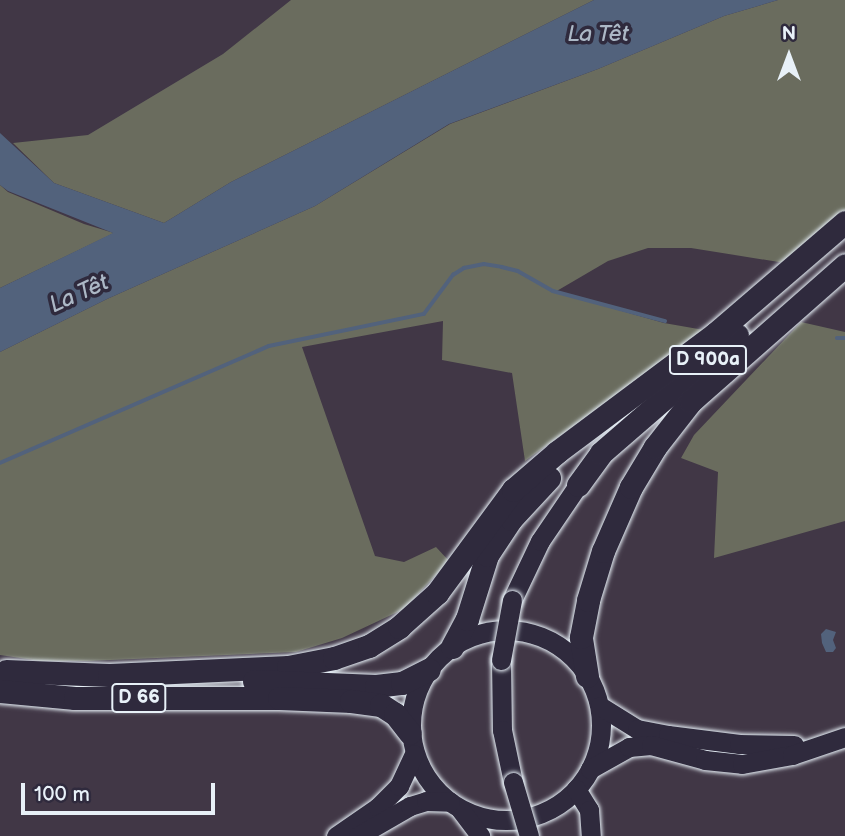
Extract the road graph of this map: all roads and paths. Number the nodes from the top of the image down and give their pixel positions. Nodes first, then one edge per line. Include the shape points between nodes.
1 (845, 222) edge
2 (845, 232) edge
3 (845, 241) edge
4 (845, 263) edge
5 (578, 485) junction
6 (452, 647) junction
7 (429, 669) junction
8 (587, 676) junction
9 (2, 678) edge
10 (278, 690) junction
11 (600, 706) junction
12 (836, 739) edge
13 (412, 743) junction
14 (590, 769) junction
15 (576, 789) junction
16 (455, 805) junction
17 (336, 836) edge
18 (358, 836) edge
19 (480, 836) edge
20 (529, 836) edge
21 (591, 836) edge

1 - 9 highway via 716,332 513,490 437,593 369,646 289,667
2 - 6 highway via 664,388 537,488 486,555 467,619
3 - 5 highway, D 900a via 601,453
4 - 5 highway, D 900a
4 - 8 highway via 691,401 655,447 631,487 588,600 581,637
5 - 20 main road, D 900a, bridge via 540,541 512,600 501,660 502,730
6 - 7 main road
6 - 8 main road via 480,633 526,632 554,643
7 - 10 highway, D 66 via 402,683
7 - 13 main road via 415,698
8 - 11 main road
9 - 10 highway, D 66
10 - 13 highway, D 66 via 381,705 395,714
11 - 12 main road via 636,729 668,735 788,746
11 - 14 main road via 598,750
12 - 14 main road via 792,755 742,764 705,760 651,745 629,747
13 - 16 main road via 428,780
13 - 17 main road via 399,786
14 - 15 main road
15 - 16 main road via 548,808 513,819 479,816
15 - 21 main road via 589,810
16 - 18 main road via 426,801 410,806
16 - 19 main road

